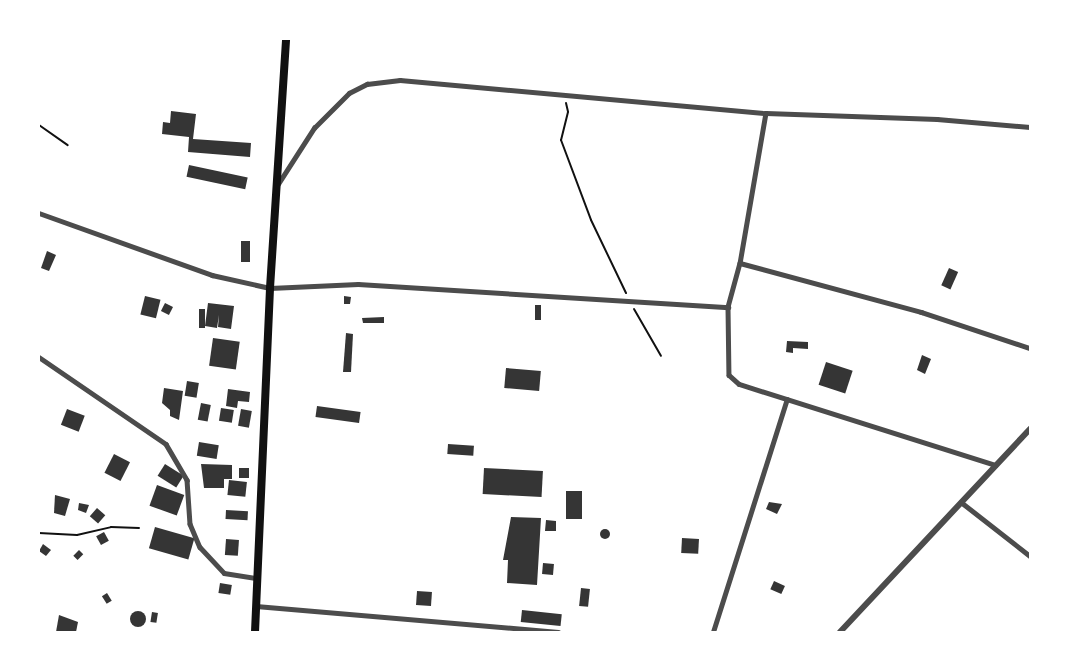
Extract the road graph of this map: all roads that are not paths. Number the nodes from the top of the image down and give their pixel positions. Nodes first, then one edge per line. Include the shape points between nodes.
1 (286, 39) edge
2 (766, 113) junction
3 (1030, 127) edge
4 (278, 184) junction
5 (39, 213) edge
6 (740, 263) junction
7 (270, 288) junction
8 (728, 307) junction
9 (1030, 348) edge
10 (39, 357) edge
11 (787, 399) junction
12 (1030, 429) edge
13 (996, 465) junction
14 (961, 502) junction
15 (1030, 556) edge
16 (256, 579) junction
17 (256, 606) junction
18 (255, 632) edge
19 (558, 632) edge
20 (713, 632) edge
21 (840, 632) edge

1 - 4 main road
2 - 3 street via 937,119
2 - 4 street via 400,80 367,84 349,93 315,128
2 - 6 street
4 - 7 main road
5 - 7 street via 212,275
6 - 8 street
6 - 9 street via 921,312
7 - 8 street via 358,284 631,304
7 - 16 main road
8 - 11 street via 729,375 739,384
10 - 16 street via 166,444 188,480 190,524 201,547 224,573
11 - 13 street
11 - 20 street
12 - 13 street
13 - 14 street
14 - 15 street
14 - 21 street
16 - 17 main road
17 - 18 main road
17 - 19 street

